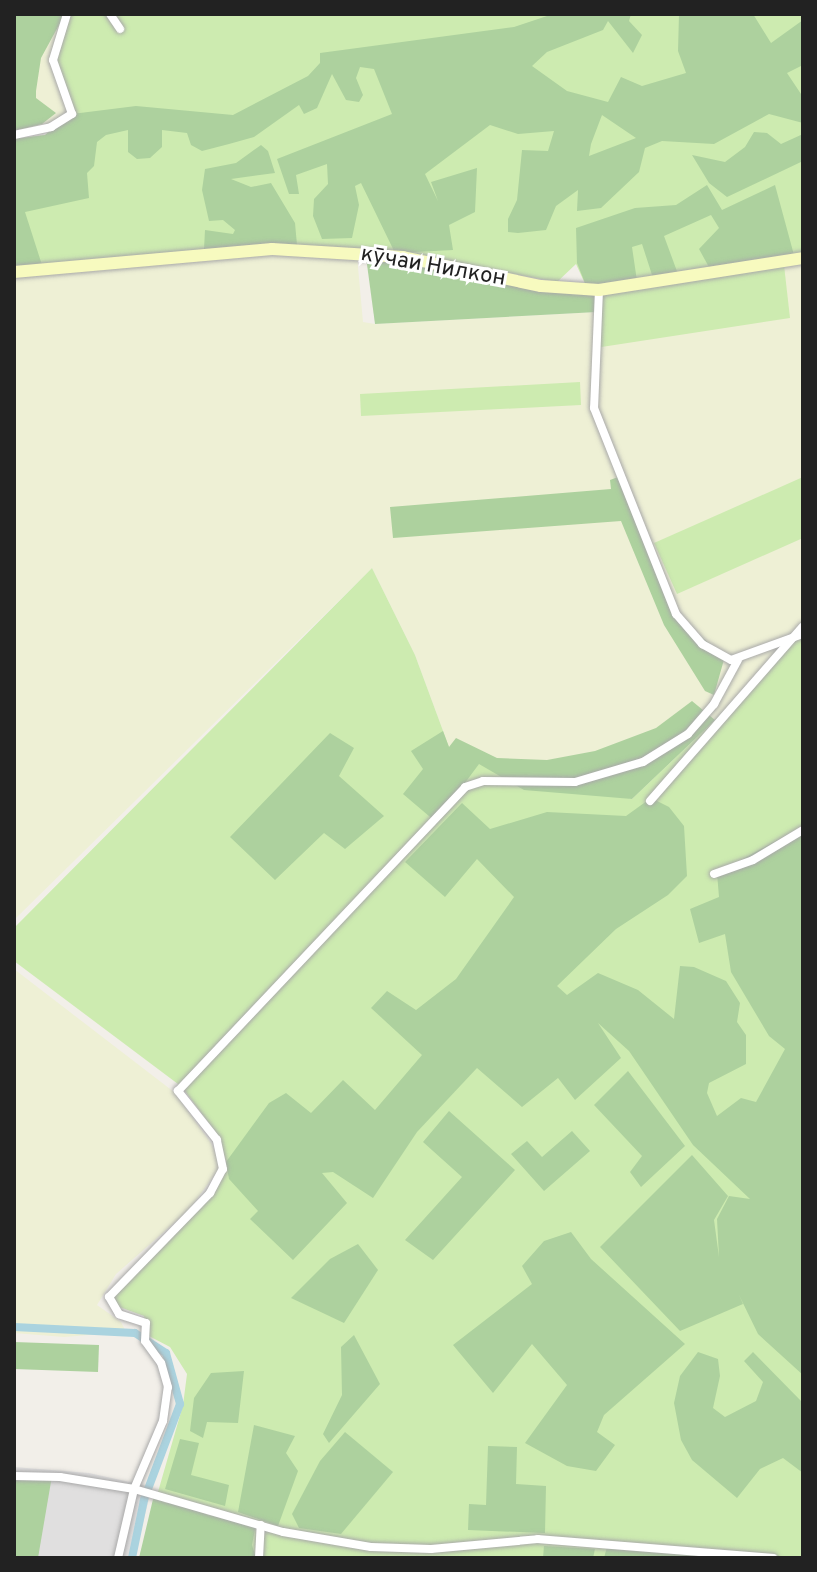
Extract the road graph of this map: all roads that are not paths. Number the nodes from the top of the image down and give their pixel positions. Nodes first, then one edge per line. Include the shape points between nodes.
1 (67, 14) edge
2 (110, 14) edge
3 (120, 29) dead end
4 (14, 135) edge
5 (803, 258) edge
6 (14, 272) edge
7 (599, 290) junction
8 (803, 626) edge
9 (799, 635) edge
10 (738, 660) junction
11 (650, 801) dead end
12 (803, 830) edge
13 (714, 874) dead end
14 (14, 1476) edge
15 (136, 1489) junction
16 (261, 1525) junction
17 (118, 1558) edge
18 (259, 1558) edge
19 (773, 1558) edge

1 - 4 street via 53,60 72,114 51,127
2 - 3 street
5 - 7 street, кӯчаи Нилкон
6 - 7 street, кӯчаи Нилкон via 272,249 403,257 541,286
7 - 10 street via 591,390 603,439 676,614 709,650
8 - 9 street
9 - 10 street
9 - 11 street
10 - 15 street via 714,704 688,734 643,762 575,782 483,781 465,787 178,1091 217,1140 223,1169 210,1193 111,1292 115,1311 141,1320 161,1363 168,1400
12 - 13 street via 753,860
14 - 15 street
15 - 16 street
15 - 17 street
16 - 18 street
16 - 19 street via 384,1548 538,1539

